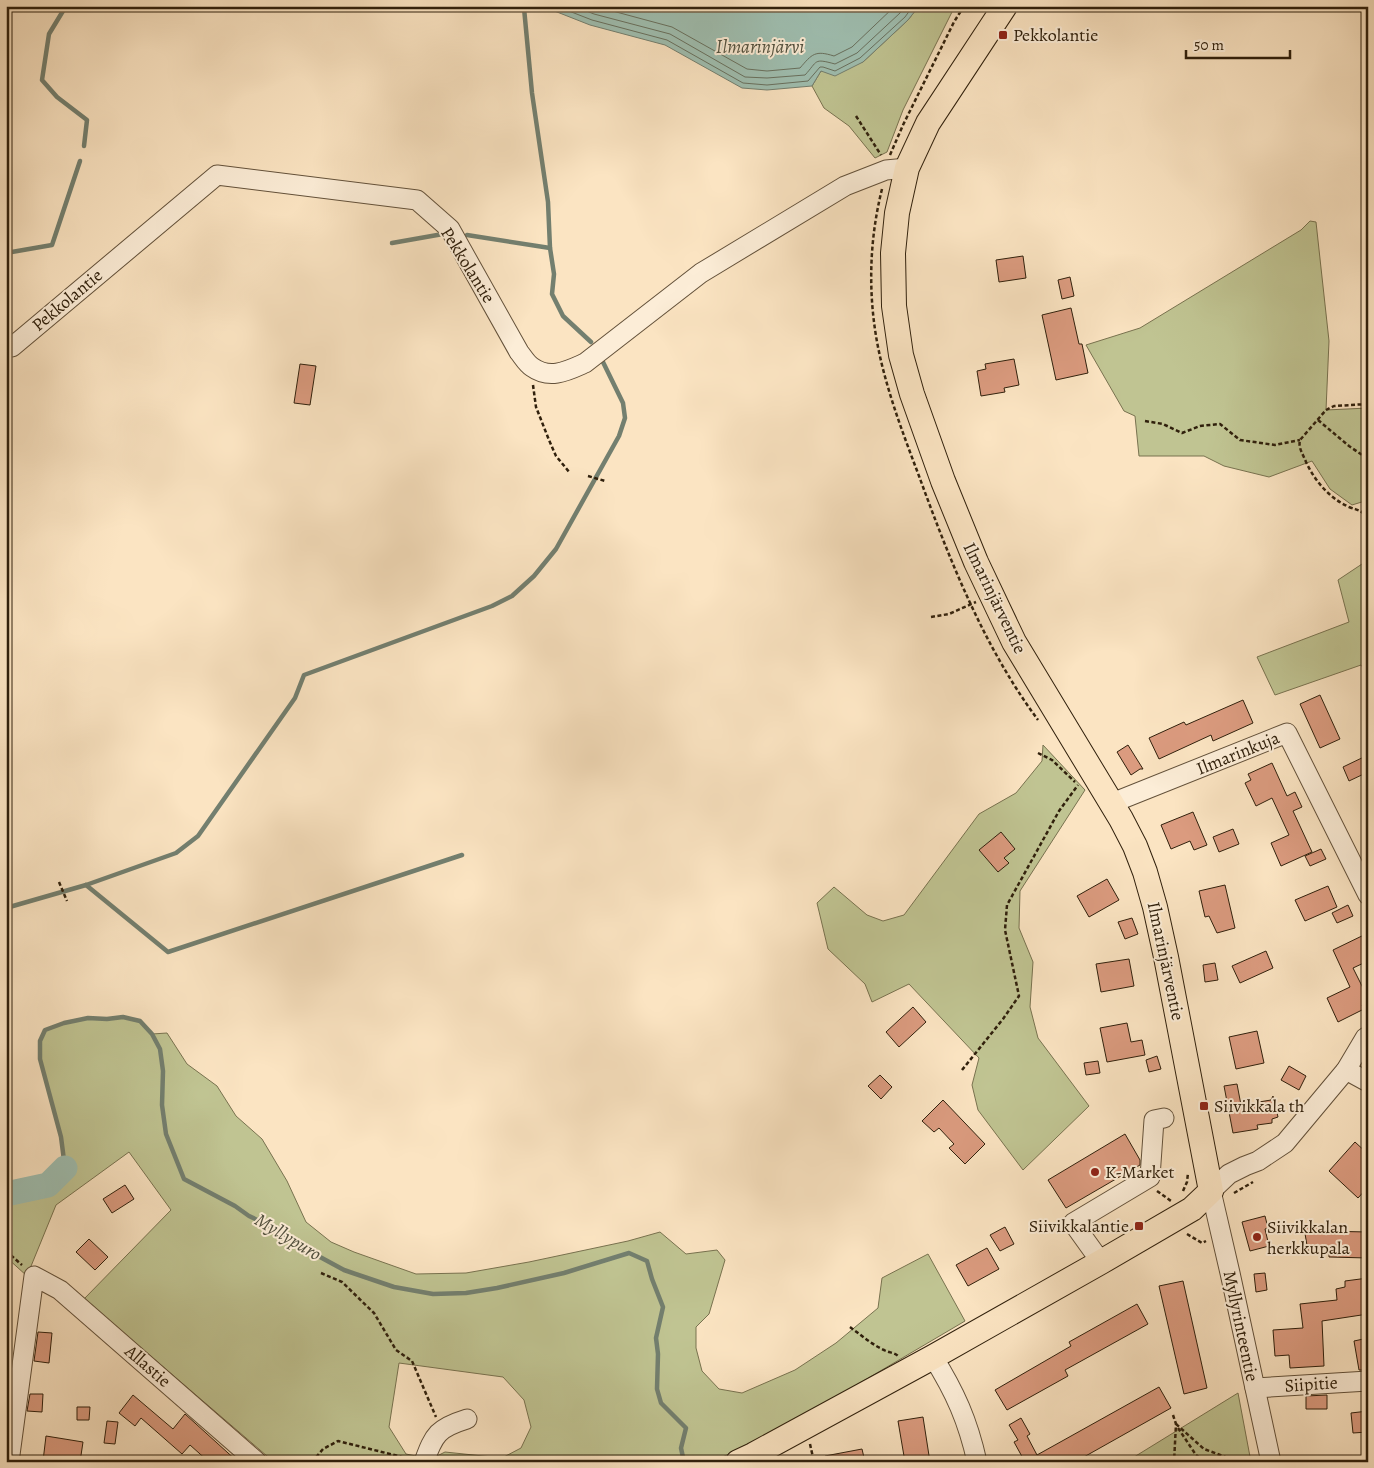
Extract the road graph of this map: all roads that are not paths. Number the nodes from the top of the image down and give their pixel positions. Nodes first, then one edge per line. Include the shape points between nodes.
1 (1005, 6) edge
2 (907, 168) junction
3 (6, 348) edge
4 (1112, 803) junction
5 (1368, 895) edge
6 (1368, 1036) edge
7 (1346, 1070) junction
8 (1368, 1082) edge
9 (1164, 1118) dead end
10 (1211, 1191) junction
11 (1101, 1262) junction
12 (923, 1362) junction
13 (1368, 1381) edge
14 (1255, 1388) junction
15 (467, 1419) dead end
16 (419, 1461) edge
17 (9, 1462) edge
18 (257, 1462) edge
19 (738, 1462) edge
20 (977, 1462) edge
21 (1270, 1462) edge

1 - 2 main road, Ilmarinjärventie via 928,123
2 - 3 street, Pekkolantie via 886,170 845,186 701,273 585,364 564,373 548,374 538,370 519,352 450,229 417,200 217,175 20,340
2 - 4 main road, Ilmarinjärventie via 893,253 894,306 901,355 912,394 990,594 1084,776
4 - 5 street, Ilmarinkuja via 1287,733
4 - 10 main road, Ilmarinjärventie via 1135,846 1154,901
6 - 7 street
7 - 8 street
7 - 10 street via 1285,1143 1229,1174
9 - 11 street via 1154,1120 1150,1176 1073,1223
10 - 11 main road via 1192,1209
10 - 14 street, Myllyrinteentie
11 - 12 main road
12 - 19 main road
12 - 20 street via 959,1404
13 - 14 street, Siipitie
14 - 21 street, Myllyrinteentie
15 - 16 street via 442,1430
17 - 18 street, Allastie via 34,1276 60,1290

